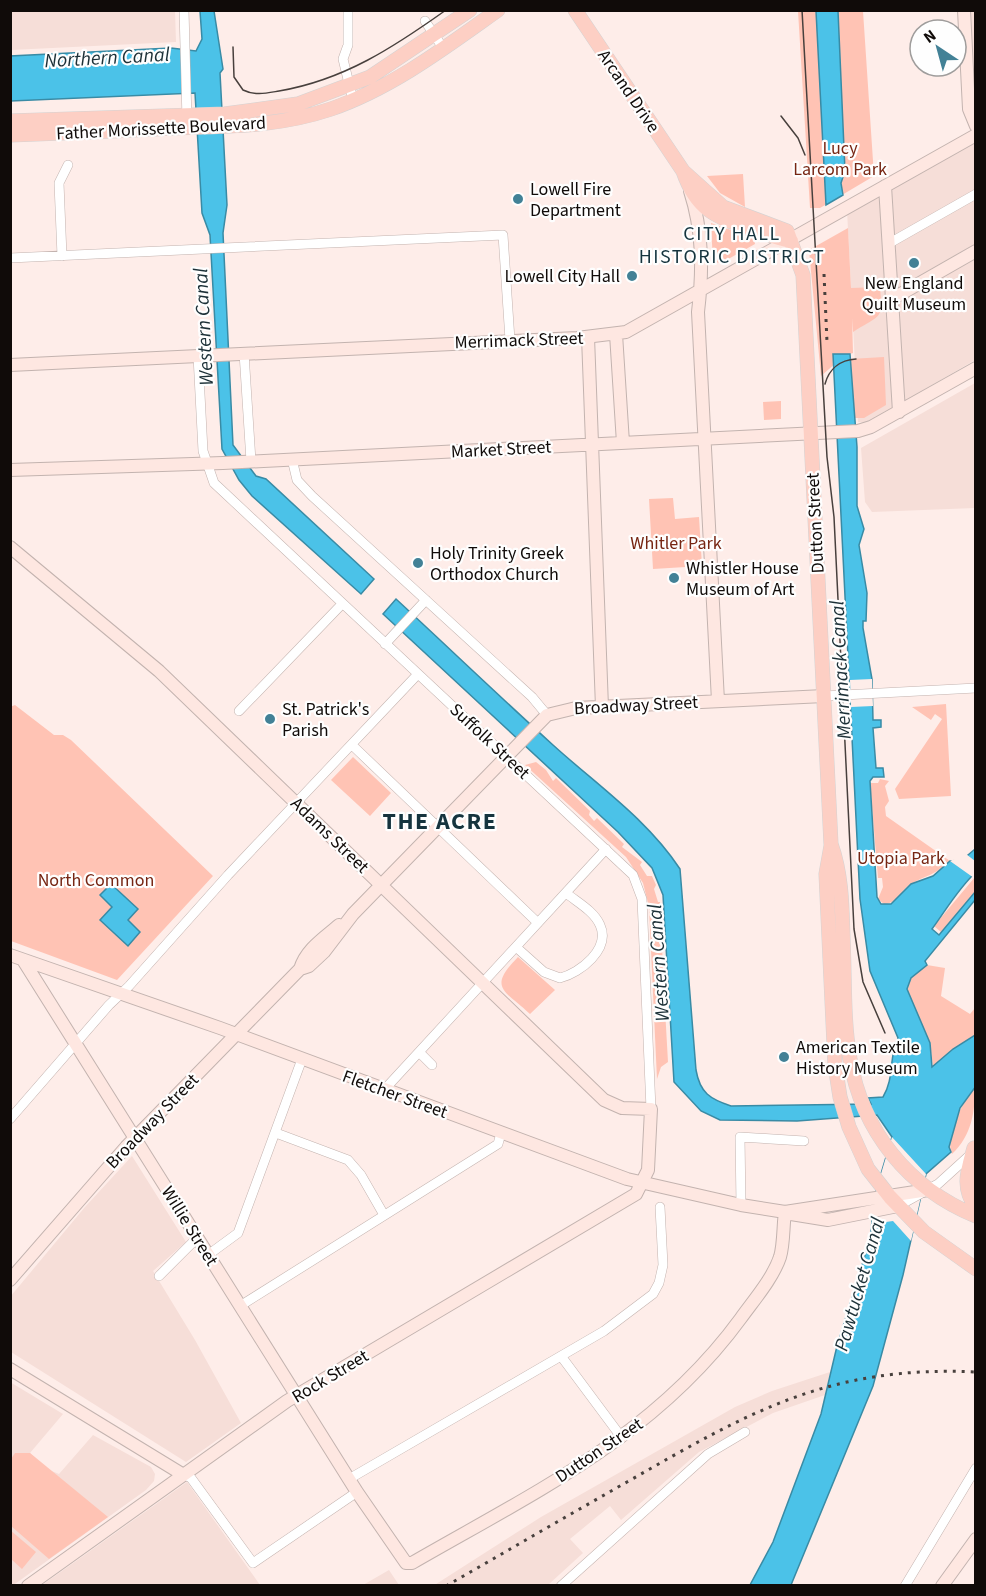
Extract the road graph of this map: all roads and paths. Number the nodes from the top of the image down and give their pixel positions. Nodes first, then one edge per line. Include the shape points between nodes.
1 (184, 10) edge
2 (348, 10) edge
3 (470, 10) edge
4 (498, 10) edge
5 (575, 10) edge
6 (964, 10) edge
7 (426, 21) dead end
8 (434, 35) junction
9 (443, 48) junction
10 (348, 86) junction
11 (353, 100) junction
12 (10, 121) edge
13 (192, 121) junction
14 (225, 121) junction
15 (975, 126) edge
16 (10, 135) edge
17 (975, 135) edge
18 (68, 165) dead end
19 (683, 171) junction
20 (885, 186) junction
21 (689, 190) junction
22 (975, 194) edge
23 (791, 241) junction
24 (888, 244) junction
25 (975, 251) edge
26 (62, 256) junction
27 (10, 258) edge
28 (700, 292) junction
29 (892, 298) junction
30 (616, 334) junction
31 (588, 337) junction
32 (510, 340) junction
33 (238, 353) junction
34 (204, 355) junction
35 (10, 364) edge
36 (975, 368) edge
37 (899, 412) junction
38 (810, 433) junction
39 (706, 438) junction
40 (623, 443) junction
41 (592, 445) junction
42 (292, 459) junction
43 (251, 461) junction
44 (206, 464) junction
45 (10, 470) edge
46 (10, 547) edge
47 (426, 600) junction
48 (342, 604) junction
49 (385, 644) junction
50 (418, 674) junction
51 (975, 688) edge
52 (824, 696) junction
53 (718, 700) junction
54 (602, 706) junction
55 (239, 711) dead end
56 (544, 718) junction
57 (352, 745) junction
58 (510, 751) junction
59 (297, 802) junction
60 (437, 827) junction
61 (831, 844) junction
62 (606, 849) junction
63 (381, 884) junction
64 (566, 892) junction
65 (538, 923) junction
66 (516, 947) junction
67 (10, 955) edge
68 (23, 960) junction
69 (483, 983) junction
70 (120, 995) junction
71 (236, 1034) junction
72 (76, 1044) junction
73 (419, 1052) junction
74 (302, 1059) junction
75 (432, 1065) dead end
76 (384, 1090) junction
77 (651, 1109) junction
78 (10, 1119) edge
79 (276, 1133) junction
80 (501, 1133) junction
81 (135, 1138) junction
82 (804, 1141) dead end
83 (975, 1146) edge
84 (642, 1183) junction
85 (924, 1190) junction
86 (894, 1201) junction
87 (741, 1205) junction
88 (660, 1208) dead end
89 (975, 1208) edge
90 (785, 1212) junction
91 (384, 1215) junction
92 (975, 1216) edge
93 (197, 1238) junction
94 (208, 1255) junction
95 (975, 1269) edge
96 (159, 1276) dead end
97 (10, 1280) edge
98 (240, 1306) junction
99 (561, 1356) junction
100 (10, 1369) edge
101 (296, 1396) junction
102 (745, 1432) dead end
103 (622, 1438) junction
104 (975, 1468) edge
105 (182, 1474) junction
106 (349, 1479) junction
107 (357, 1492) junction
108 (975, 1539) edge
109 (946, 1584) edge
110 (28, 1586) edge
111 (561, 1586) edge
112 (905, 1586) edge

1 - 13 street via 187,94
2 - 10 street via 348,45 343,59
3 - 8 main road, Father Morissette Boulevard
4 - 9 main road, Father Morissette Boulevard
5 - 19 main road, Arcand Drive
6 - 15 street via 969,109
7 - 8 street
8 - 9 street
8 - 10 main road, Father Morissette Boulevard via 387,67
9 - 11 main road, Father Morissette Boulevard via 389,83
10 - 11 street
10 - 14 main road, Father Morissette Boulevard via 298,104
11 - 14 main road, Father Morissette Boulevard via 288,121
12 - 13 main road, Father Morissette Boulevard
13 - 14 main road, Father Morissette Boulevard
13 - 16 main road, Father Morissette Boulevard
17 - 20 street, Merrimack Street
18 - 26 street via 59,183
19 - 21 main road, Arcand Drive
19 - 23 main road, Arcand Drive via 723,207 778,226 787,231
20 - 23 street, Merrimack Street
20 - 24 street
21 - 23 main road, Arcand Drive via 715,216
21 - 28 street, Arcand Drive via 699,221
22 - 24 street
23 - 28 street, Merrimack Street
23 - 38 main road, Dutton Street via 803,275
24 - 29 street
25 - 29 street
26 - 27 street
26 - 32 street via 503,235
28 - 30 street, Merrimack Street
28 - 39 street, Arcand Drive
29 - 37 street
30 - 31 street, Merrimack Street
30 - 40 street
31 - 32 street, Merrimack Street
31 - 41 street
32 - 33 street, Merrimack Street
33 - 34 street, Merrimack Street
33 - 43 street
34 - 35 street, Merrimack Street
34 - 44 street, Suffolk Street
36 - 37 street, Market Street
37 - 38 street, Market Street via 868,429
38 - 39 street, Market Street
38 - 52 main road, Dutton Street
39 - 40 street, Market Street
39 - 53 street, Arcand Drive
40 - 41 street, Market Street
41 - 42 street, Market Street
41 - 54 street
42 - 43 street, Market Street
42 - 47 street via 297,480
43 - 44 street, Market Street
44 - 45 street, Market Street
44 - 48 street, Suffolk Street via 209,477 219,490
46 - 59 street, Adams Street via 159,672
47 - 49 street
47 - 56 street via 532,697
48 - 49 street, Suffolk Street
48 - 55 street
49 - 50 street, Suffolk Street
50 - 57 street
50 - 58 street, Suffolk Street
51 - 52 street
52 - 53 street, Broadway Street
52 - 61 main road, Dutton Street
53 - 54 street, Broadway Street
54 - 56 street, Broadway Street via 567,708
56 - 58 street, Broadway Street
57 - 59 street
57 - 60 street
58 - 60 street, Broadway Street
58 - 62 street, Suffolk Street
59 - 63 street, Adams Street
59 - 70 street
60 - 63 street, Broadway Street
60 - 65 street
61 - 85 main road, Dutton Street via 840,881 849,1051 865,1110 888,1150
61 - 86 main road, Dutton Street via 826,874 834,1053 844,1110 862,1157
62 - 64 street
62 - 77 street, Suffolk Street via 633,875 642,899
63 - 69 street, Adams Street
63 - 71 street, Broadway Street via 310,950 300,969
64 - 65 street
64 - 66 street via 600,923 603,935 597,952 578,971 560,978 544,972
65 - 66 street
66 - 69 street
67 - 68 street, Fletcher Street
68 - 70 street, Fletcher Street
68 - 72 street, Willie Street
69 - 73 street
69 - 77 street, Adams Street via 604,1100 622,1108
70 - 71 street, Fletcher Street
70 - 72 street
71 - 74 street, Fletcher Street
71 - 81 street, Broadway Street
72 - 78 street
72 - 81 street, Willie Street
73 - 75 street
73 - 76 street
74 - 76 street, Fletcher Street
74 - 79 street
76 - 80 street, Fletcher Street
77 - 84 street, Suffolk Street via 648,1170
79 - 91 street via 348,1160
79 - 94 street via 238,1233
80 - 84 street, Fletcher Street
80 - 91 street via 498,1144
81 - 93 street, Willie Street
81 - 97 street, Broadway Street
82 - 87 street via 740,1137
83 - 85 street via 958,1168
83 - 89 main road via 966,1183
84 - 87 street, Fletcher Street
84 - 101 street, Rock Street via 636,1194
85 - 86 street, Fletcher Street
85 - 92 main road, Dutton Street
86 - 90 street, Fletcher Street via 875,1199
86 - 90 street, Fletcher Street via 873,1213 818,1220
86 - 95 main road, Dutton Street via 948,1252
87 - 90 street, Fletcher Street
88 - 99 street via 663,1265 652,1294 604,1331
90 - 103 street, Dutton Street via 780,1256 715,1354 672,1397
91 - 98 street
93 - 94 street, Willie Street
93 - 96 street
94 - 98 street, Willie Street
98 - 101 street, Willie Street
99 - 103 street
99 - 106 street
100 - 105 street
101 - 105 street, Rock Street
101 - 106 street, Willie Street
102 - 111 street via 708,1454
103 - 107 street, Dutton Street via 409,1564 401,1560
104 - 112 street
105 - 107 street via 191,1478 253,1563
105 - 110 street, Rock Street
106 - 107 street, Willie Street
108 - 109 street

